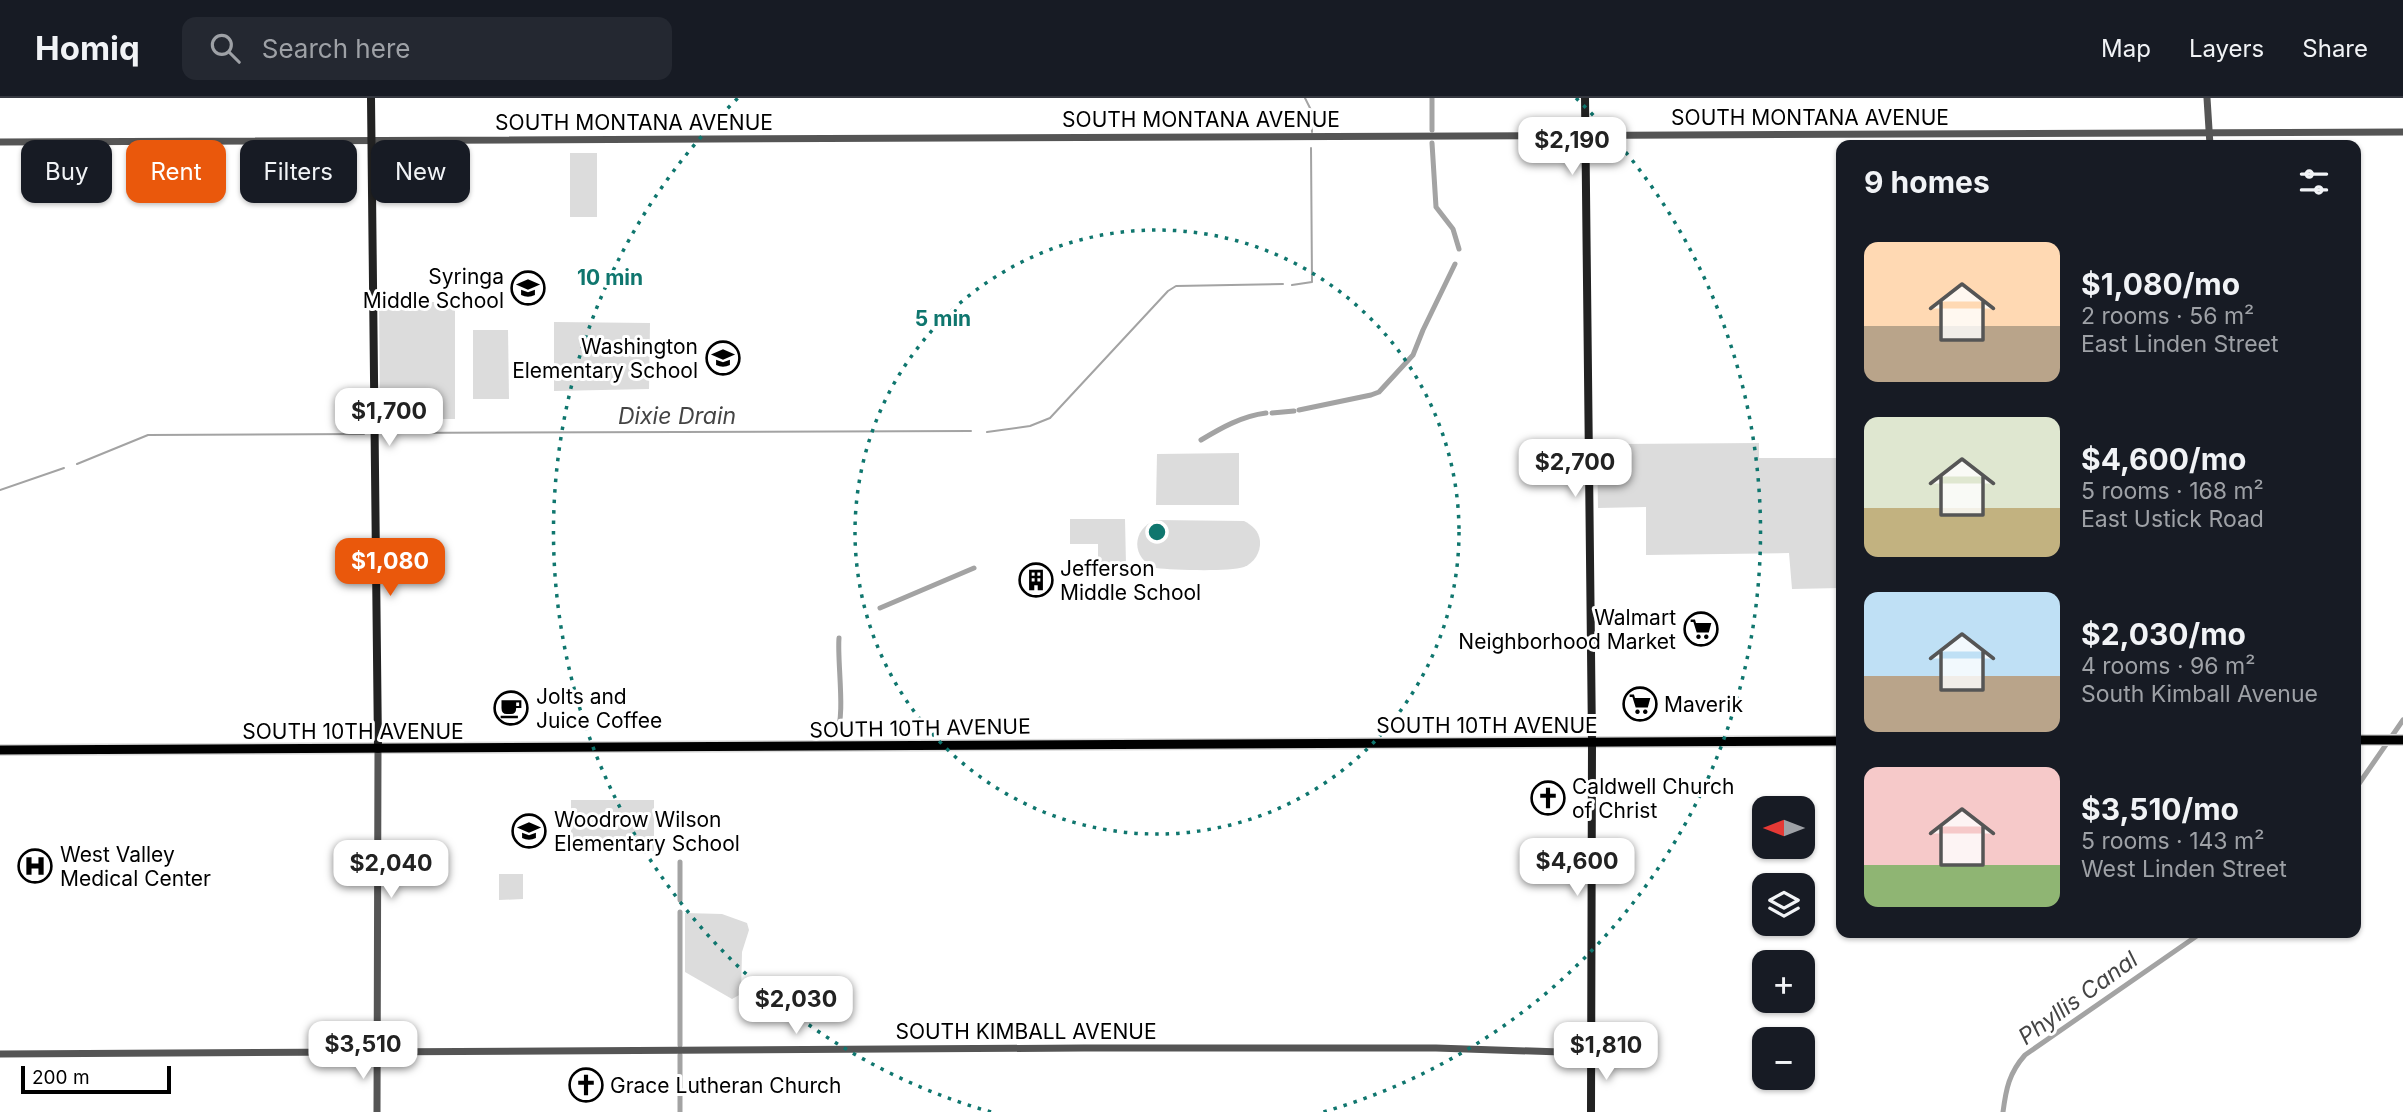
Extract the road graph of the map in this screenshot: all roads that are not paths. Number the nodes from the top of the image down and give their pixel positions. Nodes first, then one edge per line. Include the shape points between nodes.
1 (371, 98) edge
2 (1585, 98) edge
3 (2207, 98) edge
4 (2403, 132) edge
5 (2209, 133) junction
6 (1586, 135) junction
7 (371, 140) edge
8 (372, 140) joint
9 (2210, 140) edge
10 (0, 142) edge
11 (373, 203) edge
12 (2361, 740) edge
13 (2394, 740) edge
14 (1836, 741) edge
15 (1592, 742) junction
16 (378, 749) junction
17 (0, 750) edge
18 (377, 1051) junction
19 (1591, 1053) junction
20 (0, 1054) edge
21 (377, 1112) edge
22 (1591, 1112) edge

1 - 8 main road
2 - 6 main road
3 - 5 street
4 - 5 street, SOUTH MONTANA AVENUE
5 - 6 street, SOUTH MONTANA AVENUE
5 - 9 street
6 - 8 street, SOUTH MONTANA AVENUE
6 - 15 main road
7 - 10 street, SOUTH MONTANA AVENUE
11 - 16 main road
12 - 13 main road
14 - 15 main road, SOUTH 10TH AVENUE
15 - 16 main road, SOUTH 10TH AVENUE
15 - 19 main road
16 - 17 main road, SOUTH 10TH AVENUE
16 - 18 street
18 - 19 street, SOUTH KIMBALL AVENUE via 1436,1048
18 - 20 street, SOUTH KIMBALL AVENUE
18 - 21 street
19 - 22 main road

